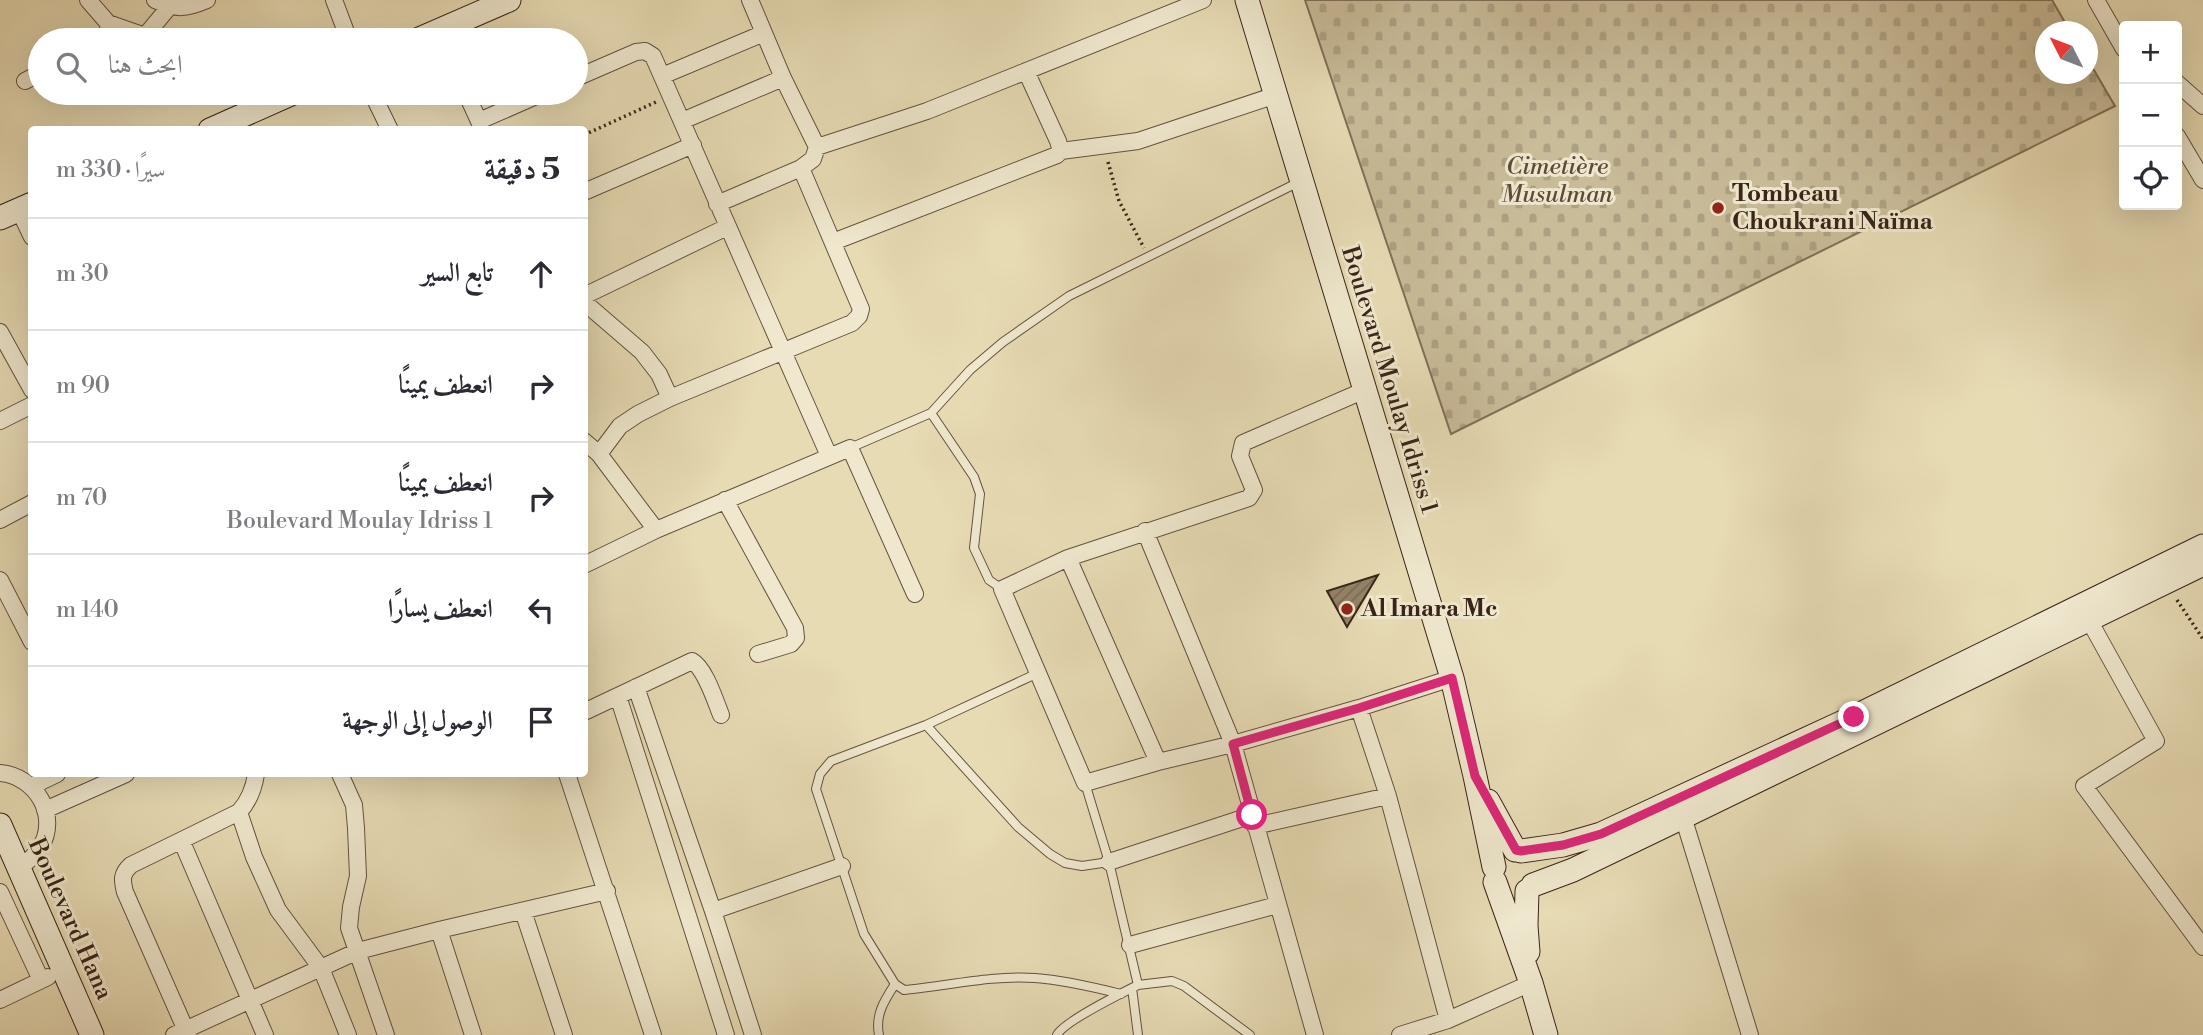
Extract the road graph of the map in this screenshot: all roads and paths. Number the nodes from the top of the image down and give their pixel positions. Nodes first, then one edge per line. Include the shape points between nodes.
1 (88, 0) edge
2 (207, 0) edge
3 (334, 0) edge
4 (509, 0) edge
5 (750, 0) edge
6 (1203, 0) edge
7 (1247, 0) edge
8 (2096, 0) edge
9 (162, 3) edge
10 (108, 23) junction
11 (108, 28) edge
12 (121, 28) edge
13 (151, 28) edge
14 (344, 28) edge
15 (456, 28) edge
16 (764, 33) junction
17 (2119, 39) edge
18 (1026, 71) junction
19 (588, 73) edge
20 (662, 76) junction
21 (783, 78) junction
22 (28, 79) edge
23 (25, 81) dead end
24 (2178, 84) edge
25 (670, 95) junction
26 (1276, 95) junction
27 (268, 105) edge
28 (378, 105) edge
29 (472, 105) edge
30 (520, 105) edge
31 (2203, 106) edge
32 (682, 121) junction
33 (481, 125) edge
34 (225, 126) edge
35 (388, 126) edge
36 (588, 133) edge
37 (2182, 144) edge
38 (693, 145) junction
39 (1103, 145) junction
40 (817, 147) junction
41 (1061, 151) junction
42 (801, 168) junction
43 (2203, 180) edge
44 (1302, 181) junction
45 (588, 190) edge
46 (717, 204) junction
47 (17, 211) edge
48 (727, 227) junction
49 (28, 230) edge
50 (833, 242) junction
51 (1148, 256) junction
52 (588, 294) edge
53 (588, 305) edge
54 (0, 332) edge
55 (782, 352) junction
56 (28, 383) edge
57 (1365, 390) junction
58 (670, 398) junction
59 (28, 407) edge
60 (931, 413) junction
61 (0, 421) edge
62 (588, 444) edge
63 (850, 448) junction
64 (599, 454) junction
65 (828, 456) junction
66 (725, 500) junction
67 (28, 505) edge
68 (0, 520) edge
69 (656, 530) junction
70 (1145, 531) junction
71 (2203, 545) edge
72 (1068, 558) junction
73 (588, 563) edge
74 (2203, 564) edge
75 (0, 580) edge
76 (2167, 583) junction
77 (1002, 589) junction
78 (915, 594) dead end
79 (2085, 613) junction
80 (28, 634) edge
81 (2203, 639) edge
82 (758, 654) dead end
83 (1038, 673) junction
84 (1452, 678) junction
85 (636, 687) junction
86 (618, 696) junction
87 (1359, 708) junction
88 (588, 710) edge
89 (721, 715) dead end
90 (926, 725) junction
91 (1233, 744) junction
92 (1158, 762) junction
93 (0, 773) edge
94 (1475, 776) junction
95 (51, 777) edge
96 (119, 777) edge
97 (255, 777) edge
98 (341, 777) edge
99 (568, 777) edge
100 (1086, 783) junction
101 (32, 786) junction
102 (1388, 796) junction
103 (1680, 808) junction
104 (46, 810) junction
105 (239, 812) junction
106 (681, 818) junction
107 (1254, 820) junction
108 (0, 825) edge
109 (660, 825) junction
110 (181, 842) junction
111 (1518, 851) junction
112 (1109, 862) junction
113 (842, 866) junction
114 (10, 869) edge
115 (1494, 874) junction
116 (1530, 888) junction
117 (607, 891) junction
118 (0, 892) edge
119 (1277, 905) junction
120 (523, 911) junction
121 (716, 919) junction
122 (439, 930) junction
123 (693, 932) junction
124 (1130, 946) junction
125 (2203, 947) edge
126 (358, 951) junction
127 (321, 968) junction
128 (63, 970) junction
129 (41, 980) junction
130 (895, 984) junction
131 (1531, 984) junction
132 (1135, 987) junction
133 (737, 990) junction
134 (1121, 993) junction
135 (714, 998) junction
136 (0, 1000) edge
137 (250, 1000) junction
138 (1448, 1020) junction
139 (1421, 1032) edge
140 (183, 1033) edge
141 (92, 1035) edge
142 (265, 1035) edge
143 (348, 1035) edge
144 (386, 1035) edge
145 (473, 1035) edge
146 (564, 1035) edge
147 (653, 1035) edge
148 (726, 1035) edge
149 (752, 1035) edge
150 (879, 1035) edge
151 (1057, 1035) edge
152 (1138, 1035) edge
153 (1250, 1035) edge
154 (1315, 1035) edge
155 (1400, 1035) edge
156 (1546, 1035) edge
157 (1749, 1035) edge

1 - 10 street
2 - 9 street via 185,8
3 - 14 street
4 - 15 main road
5 - 16 street
6 - 18 street
7 - 26 main road, Boulevard Moulay Idriss 1
8 - 17 street
9 - 13 street
10 - 11 street
10 - 12 street
16 - 20 street
16 - 21 street
18 - 40 street via 927,111
18 - 41 street
19 - 20 street via 645,51 653,56
20 - 25 street
21 - 32 street
21 - 40 street
22 - 23 street
24 - 31 street
25 - 32 street
25 - 36 path
26 - 39 street via 1138,141
26 - 44 main road, Boulevard Moulay Idriss 1
27 - 34 main road
28 - 35 street
29 - 33 street
30 - 33 street
32 - 38 street
37 - 43 street
38 - 45 street
38 - 46 street
39 - 41 street
39 - 51 path via 1119,201
40 - 42 street via 813,159
41 - 50 street
42 - 46 street
42 - 50 street
44 - 51 lane
44 - 57 main road, Boulevard Moulay Idriss 1
46 - 48 street
47 - 49 street
48 - 52 street
48 - 55 street
50 - 55 street via 861,309 859,316
51 - 60 lane via 1069,296 1003,342
53 - 58 street via 642,352
54 - 56 street
55 - 58 street
55 - 65 street
57 - 70 street via 1243,443 1240,456 1254,490 1249,498
57 - 84 main road, Boulevard Moulay Idriss 1
58 - 64 street via 620,426
59 - 61 street
60 - 63 lane
60 - 77 lane via 974,477 980,494 974,548 989,580
62 - 64 street
63 - 65 street
63 - 78 street
64 - 69 street
65 - 66 street
66 - 69 street
66 - 82 street via 795,628 791,644
67 - 68 street
69 - 73 street
70 - 72 street
70 - 91 street
71 - 79 main road
72 - 77 street
72 - 92 street
74 - 76 main road
75 - 80 street
76 - 79 main road
76 - 81 path
77 - 83 street
79 - 103 main road
79 - 125 street via 2156,741 2084,786
83 - 90 lane
83 - 100 street
84 - 87 street
84 - 94 main road, Boulevard Moulay Idriss 1
85 - 86 street
85 - 89 street via 696,662
85 - 106 street
86 - 88 street
86 - 109 street
87 - 91 street
87 - 102 street
90 - 112 lane via 1018,827 1050,854 1082,866
90 - 113 lane via 831,761 820,774 816,789
91 - 92 street
91 - 107 street
92 - 100 street
93 - 101 street
94 - 111 main road, Boulevard Moulay Idriss 1
94 - 115 main road, Boulevard Moulay Idriss 1
95 - 101 street
96 - 104 street
97 - 105 street
98 - 126 street via 354,805 358,876 349,928
99 - 117 street
100 - 112 lane
101 - 104 street
102 - 107 street
102 - 138 street
103 - 111 main road via 1563,845
103 - 116 main road via 1573,870
103 - 157 street
104 - 114 street via 41,848
105 - 110 street
105 - 127 street via 278,910
106 - 109 street
106 - 121 street
107 - 112 street
107 - 119 street
108 - 114 main road, Boulevard Hana
109 - 123 street
110 - 137 street
110 - 140 street via 131,865 122,877
111 - 115 main road via 1502,855
111 - 116 main road via 1536,865
112 - 124 lane
113 - 121 street
113 - 130 lane via 864,934
114 - 128 main road, Boulevard Hana
115 - 116 main road via 1505,892
115 - 131 main road, Boulevard Moulay Idriss 1
116 - 131 main road via 1526,926
117 - 120 street
117 - 147 street
118 - 129 street
119 - 124 street
119 - 154 street
120 - 122 street
120 - 146 street
121 - 123 street
121 - 133 street
122 - 126 street
122 - 145 street
123 - 135 street
124 - 132 lane
126 - 127 street
126 - 144 street
127 - 137 street
127 - 143 street
128 - 129 street
128 - 141 main road, Boulevard Hana
129 - 136 street
130 - 134 lane via 904,990 1034,978
130 - 150 lane via 880,1009
131 - 138 street
131 - 156 main road
132 - 134 lane
132 - 152 lane
132 - 153 lane via 1172,981 1184,986
133 - 135 street
133 - 149 street
134 - 151 lane
135 - 148 street
137 - 140 street
137 - 142 street
138 - 139 street
139 - 155 street

